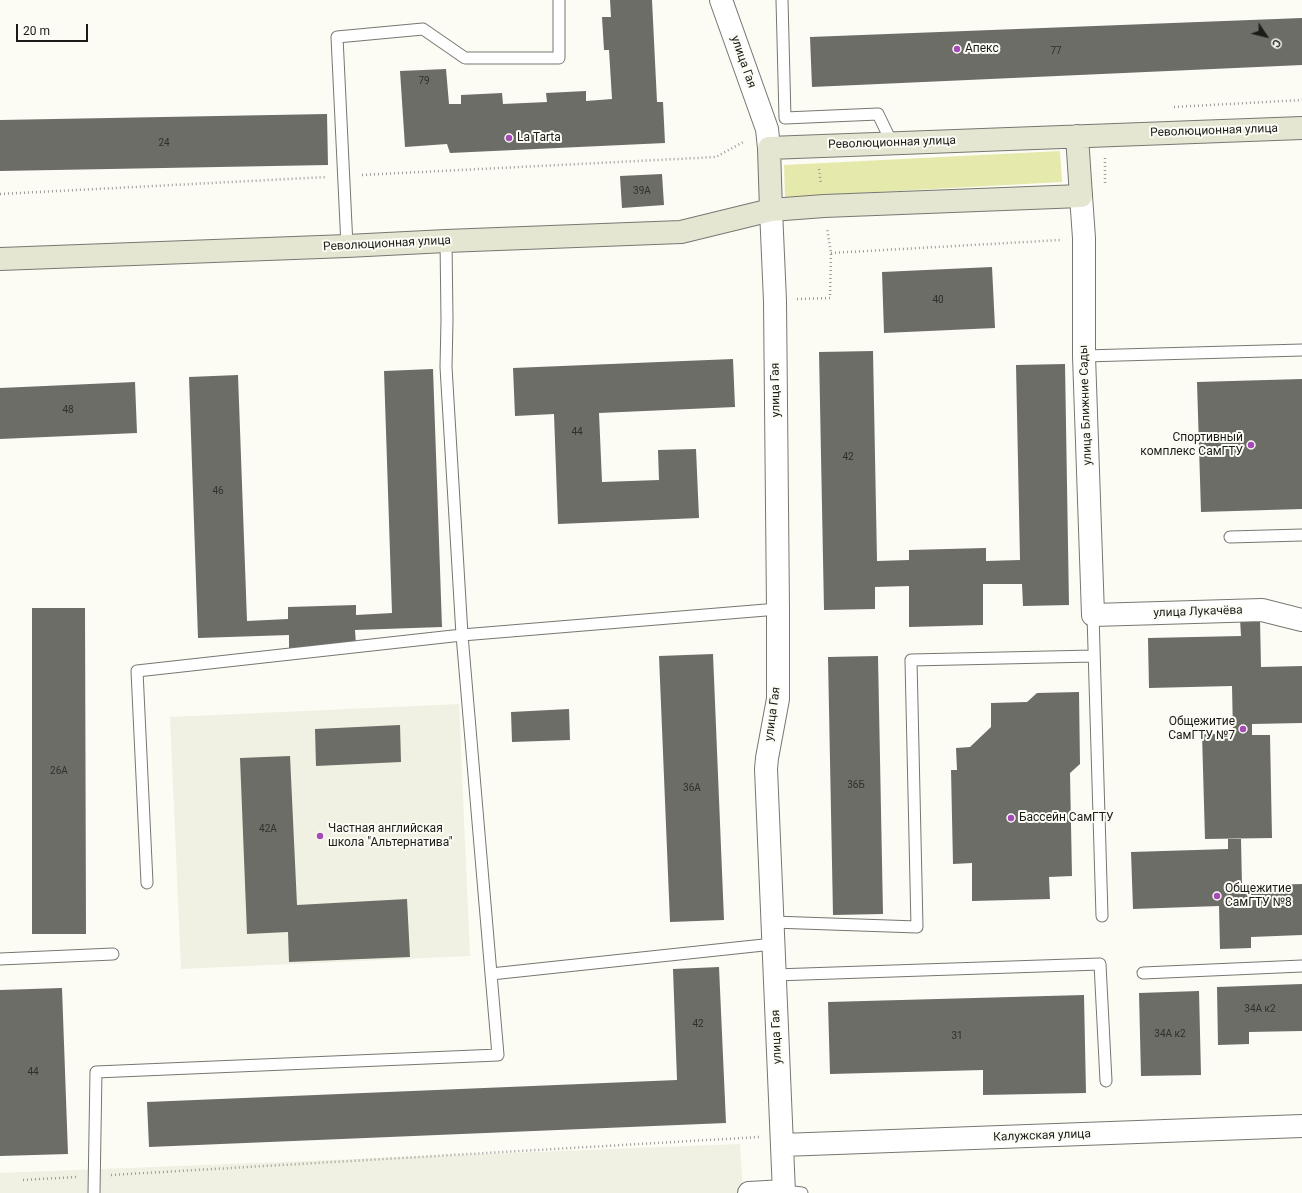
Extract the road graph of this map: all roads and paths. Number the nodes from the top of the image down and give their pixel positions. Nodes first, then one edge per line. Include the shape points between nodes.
1 (559, 0) edge
2 (721, 0) edge
3 (782, 0) edge
4 (1302, 100) edge
5 (1167, 108) dead end
6 (1302, 128) edge
7 (1077, 136) junction
8 (768, 139) junction
9 (892, 143) junction
10 (344, 176) junction
11 (0, 194) edge
12 (1082, 196) junction
13 (771, 210) junction
14 (446, 241) junction
15 (347, 246) junction
16 (0, 259) edge
17 (1302, 350) edge
18 (1084, 356) junction
19 (1302, 535) edge
20 (1230, 537) dead end
21 (778, 608) junction
22 (1093, 615) junction
23 (1302, 620) edge
24 (462, 635) junction
25 (1094, 656) junction
26 (147, 883) dead end
27 (1102, 916) dead end
28 (773, 922) junction
29 (774, 944) junction
30 (113, 954) dead end
31 (0, 959) edge
32 (1302, 966) edge
33 (1143, 973) dead end
34 (491, 974) junction
35 (775, 975) junction
36 (1106, 1081) dead end
37 (1302, 1126) edge
38 (782, 1140) junction
39 (94, 1176) junction
40 (23, 1180) dead end
41 (790, 1192) edge
42 (94, 1193) edge
43 (749, 1193) edge

1 - 10 lane via 559,58 465,58 423,29 337,37
2 - 8 street, улица Гая
3 - 9 lane via 784,118 878,114
4 - 5 path
6 - 7 main road, Революционная улица
7 - 9 main road, Революционная улица
7 - 12 main road
8 - 9 main road, Революционная улица
8 - 10 path via 716,156
8 - 13 main road
10 - 11 path
10 - 15 lane
12 - 13 main road, Революционная улица
12 - 18 street, улица Ближние Сады
13 - 14 main road, Революционная улица via 681,232
13 - 21 street, улица Гая via 775,302
14 - 15 main road, Революционная улица
14 - 24 lane via 446,367
15 - 16 main road, Революционная улица
17 - 18 lane
18 - 22 street, улица Ближние Сады
19 - 20 lane
21 - 24 lane
21 - 28 street, улица Гая via 778,699 766,769
22 - 23 street, улица Лукачёва via 1262,610
22 - 25 lane
24 - 26 lane via 137,671
24 - 34 lane
25 - 27 lane
25 - 28 lane via 911,660 917,927
28 - 29 street, улица Гая
29 - 34 lane
29 - 35 street, улица Гая
30 - 31 lane
32 - 33 lane
34 - 39 lane via 498,1056 96,1072
35 - 36 lane via 1100,964
35 - 38 street, улица Гая
37 - 38 street, Калужская улица
38 - 39 path
38 - 41 street, улица Гая
39 - 40 path
39 - 42 lane
41 - 43 street

